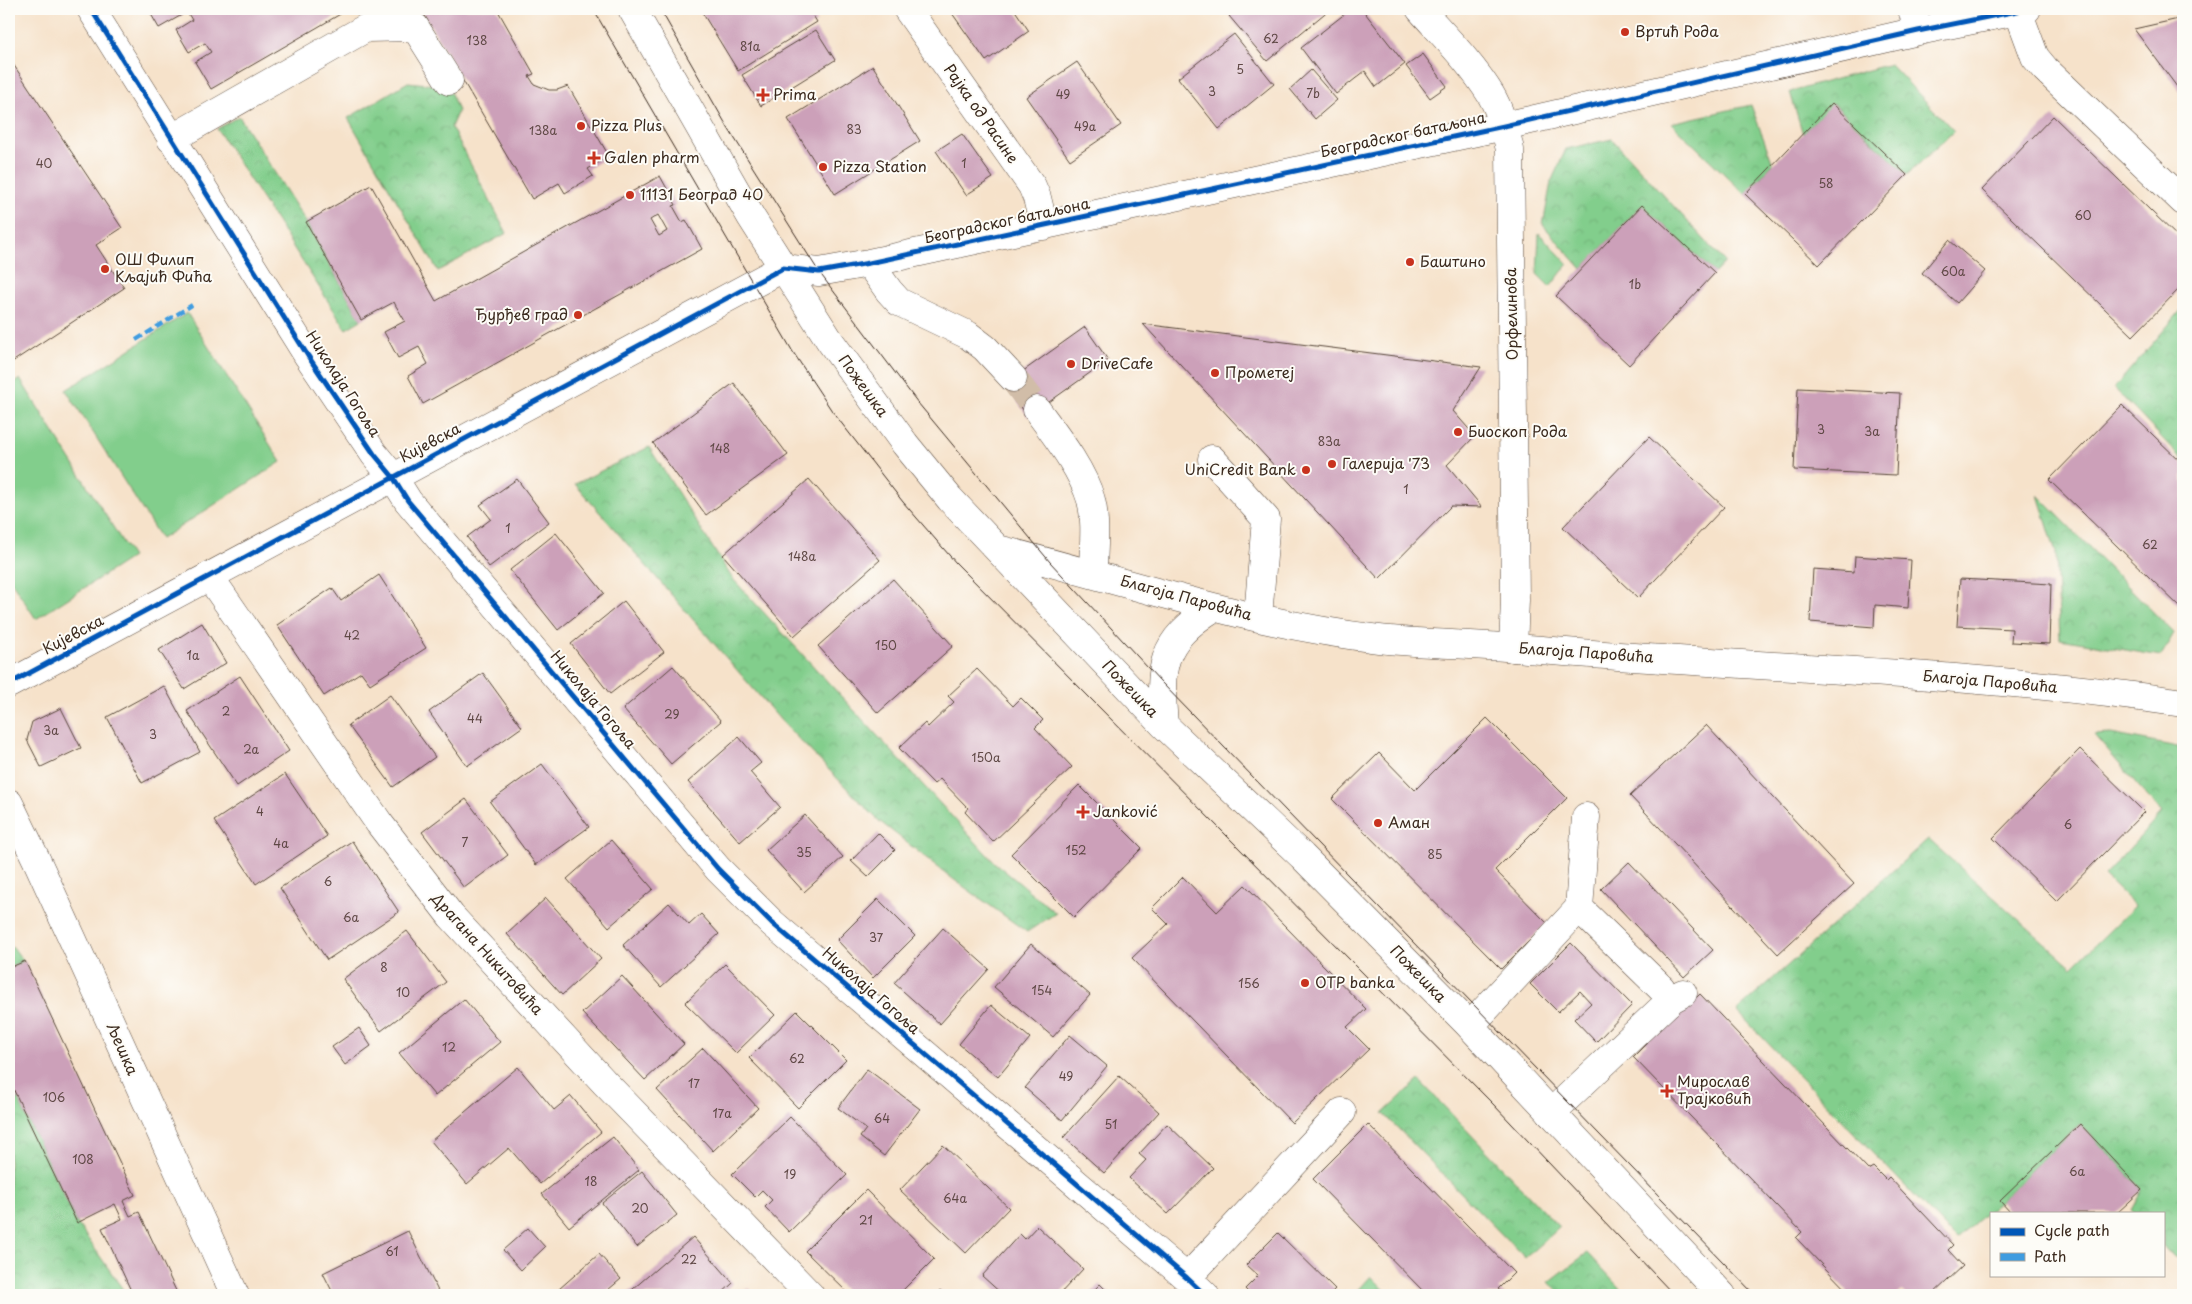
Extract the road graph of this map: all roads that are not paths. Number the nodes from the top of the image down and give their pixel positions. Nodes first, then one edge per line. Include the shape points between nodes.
1 (91, 9) edge
2 (632, 9) edge
3 (907, 9) edge
4 (1420, 9) edge
5 (2022, 10) edge
6 (1915, 20) edge
7 (448, 81) dead end
8 (1504, 126) junction
9 (171, 139) junction
10 (2183, 201) edge
11 (1044, 226) junction
12 (868, 263) junction
13 (783, 268) junction
14 (1013, 378) tunnel mouth
15 (1037, 410) tunnel mouth
16 (1212, 459) dead end
17 (393, 477) junction
18 (998, 549) junction
19 (1093, 574) junction
20 (209, 576) junction
21 (1213, 608) junction
22 (1258, 617) junction
23 (1513, 648) junction
24 (9, 684) edge
25 (2183, 703) edge
26 (1164, 724) junction
27 (9, 803) edge
28 (1586, 817) dead end
29 (1579, 908) junction
30 (1470, 1026) junction
31 (1342, 1112) dead end
32 (1552, 1113) junction
33 (1196, 1286) edge
34 (235, 1295) edge
35 (810, 1295) edge
36 (1722, 1295) edge

1 - 9 street, Николаја Гогоља
2 - 13 street, Пожешка
3 - 11 street, Рајка од Расине via 1032,186
4 - 8 street, Орфелинова via 1475,73 1491,96
5 - 6 street, Београдског батаљона
5 - 10 street via 2030,44 2045,69
6 - 8 street, Београдског батаљона
7 - 9 street via 415,27 366,28
8 - 11 street, Београдског батаљона
8 - 23 street, Орфелинова via 1510,150
9 - 17 street, Николаја Гогоља via 314,364
11 - 12 street, Београдског батаљона
12 - 13 street, Београдског батаљона via 819,272
12 - 14 street via 900,302 968,335
13 - 17 street, Кијевска
13 - 18 street, Пожешка via 849,369 905,444 950,499
15 - 19 street via 1082,479 1091,500
16 - 22 street via 1266,519
17 - 20 street, Кијевска
17 - 33 street, Николаја Гогоља via 408,501 718,869 772,923
18 - 19 street, Благоја Паровића
18 - 26 street, Пожешка
19 - 21 street, Благоја Паровића
20 - 24 street, Кијевска
20 - 35 street, Драгана Никитовића via 379,823 451,916 605,1083
21 - 22 street, Благоја Паровића
21 - 26 street via 1188,624 1169,649 1161,682
22 - 23 street, Благоја Паровића via 1380,639
23 - 25 street, Благоја Паровића via 1954,678 2102,691
26 - 30 street, Пожешка via 1302,856
27 - 34 street, Љешка
28 - 29 street
29 - 30 street
29 - 32 street via 1672,990 1672,999
30 - 32 street, Пожешка
31 - 33 street
32 - 36 street, Пожешка

